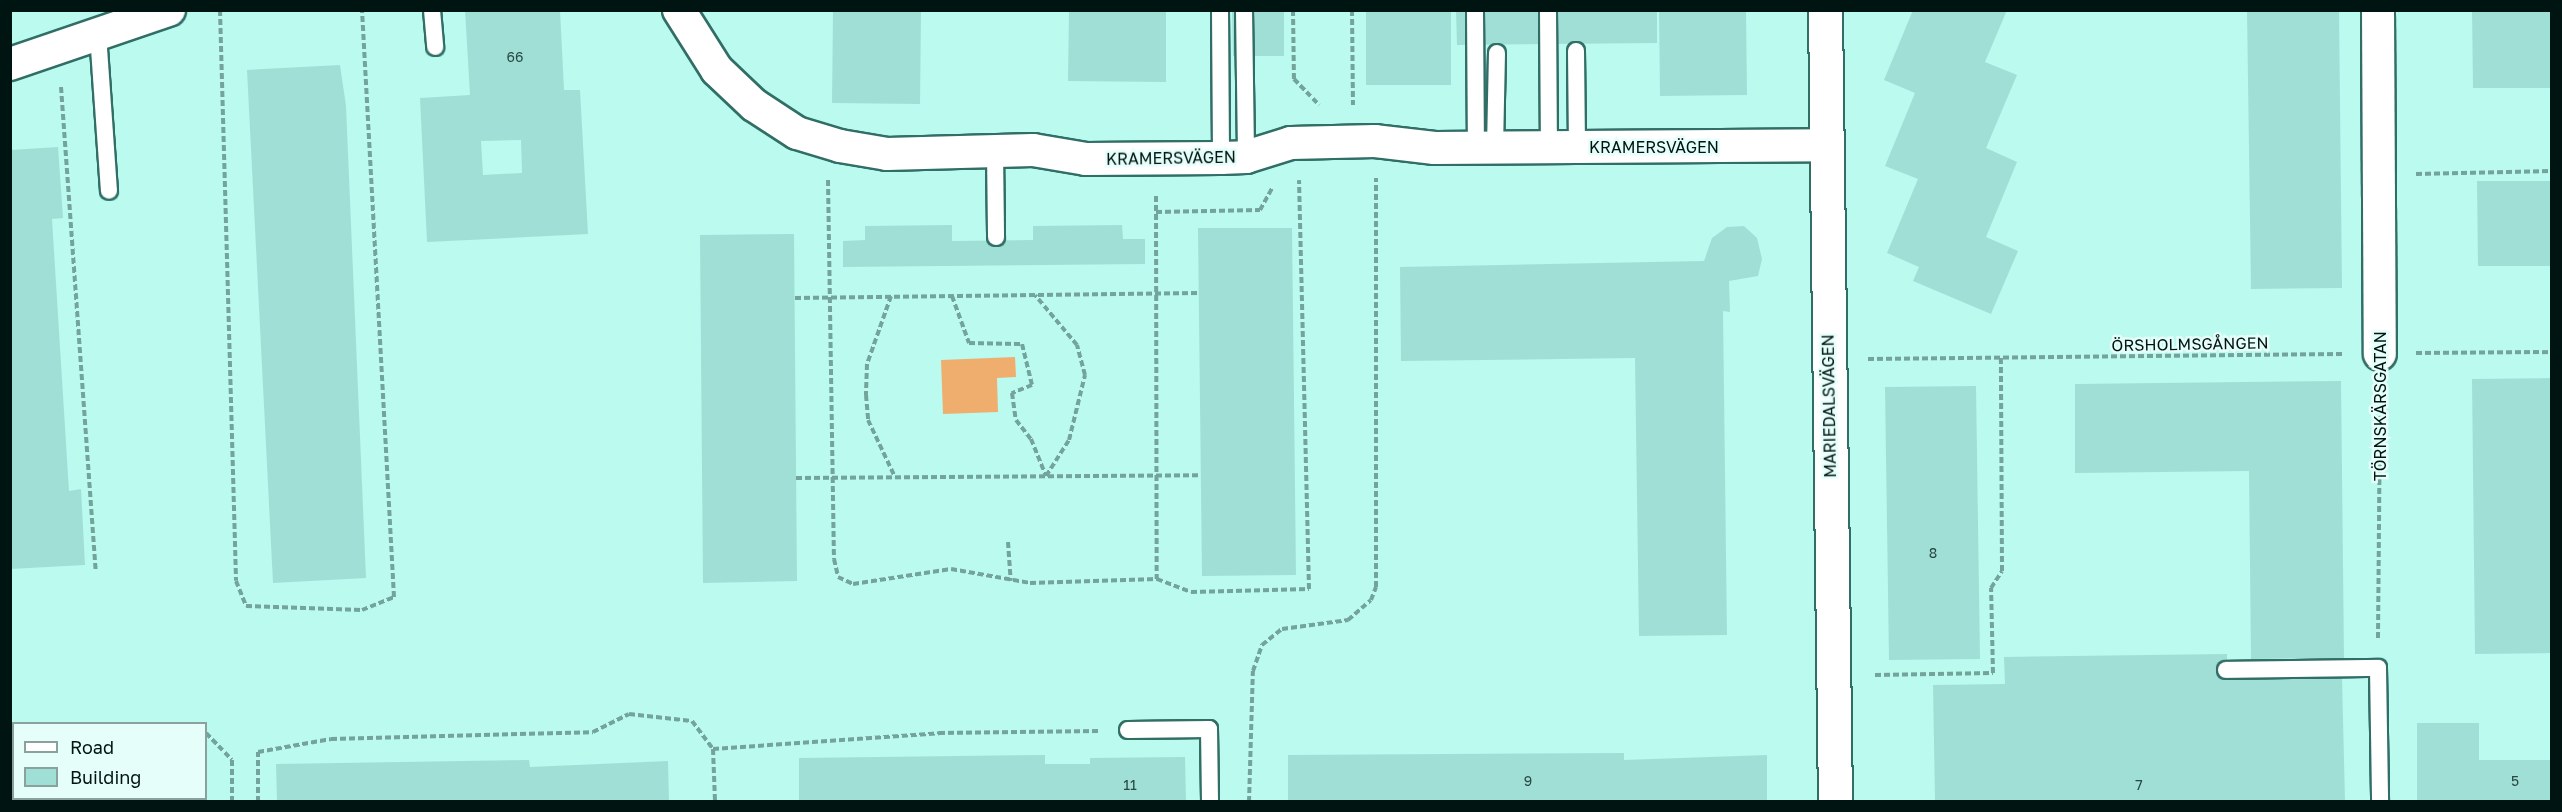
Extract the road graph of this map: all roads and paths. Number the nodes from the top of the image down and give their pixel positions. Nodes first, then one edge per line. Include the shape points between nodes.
1 (220, 10) edge
2 (362, 10) edge
3 (432, 10) edge
4 (679, 10) edge
5 (1220, 10) edge
6 (1244, 10) edge
7 (1293, 10) edge
8 (1352, 10) edge
9 (1475, 10) edge
10 (1548, 10) edge
11 (1825, 10) edge
12 (2378, 10) edge
13 (158, 12) edge
14 (98, 34) junction
15 (59, 47) junction
16 (435, 47) dead end
17 (1576, 51) dead end
18 (1497, 53) dead end
19 (10, 64) edge
20 (1355, 142) junction
21 (1826, 145) junction
22 (1563, 147) junction
23 (1486, 148) junction
24 (995, 151) junction
25 (1233, 158) junction
26 (2552, 171) edge
27 (2379, 175) junction
28 (828, 177) dead end
29 (1277, 180) dead end
30 (1299, 180) dead end
31 (109, 191) dead end
32 (1156, 202) dead end
33 (1156, 212) junction
34 (996, 237) dead end
35 (1199, 293) dead end
36 (1156, 294) junction
37 (1035, 295) junction
38 (891, 296) junction
39 (952, 296) junction
40 (830, 297) junction
41 (795, 298) dead end
42 (2552, 352) edge
43 (2380, 354) junction
44 (2001, 358) junction
45 (1828, 360) junction
46 (1200, 475) dead end
47 (1046, 476) junction
48 (1157, 476) junction
49 (796, 478) dead end
50 (833, 478) junction
51 (896, 478) junction
52 (1008, 542) dead end
53 (96, 572) dead end
54 (1157, 579) junction
55 (1011, 581) junction
56 (2378, 668) junction
57 (2226, 670) dead end
58 (1875, 675) dead end
59 (1128, 730) joint
60 (207, 734) edge
61 (713, 749) junction
62 (232, 801) edge
63 (258, 801) edge
64 (715, 801) edge
65 (1210, 801) edge
66 (1249, 801) edge
67 (1835, 801) edge
68 (2380, 801) edge

1 - 2 path via 236,581 246,606 362,610 394,597
3 - 16 lane
4 - 24 street, KRAMERSVÄGEN via 717,70 754,105 796,133 887,154
5 - 25 lane
6 - 25 lane
7 - 20 path via 1294,79
8 - 20 path
9 - 23 lane
10 - 22 lane
11 - 21 main road, MARIEDALSVÄGEN
12 - 27 street, TÖRNSKÄRSGATAN
13 - 14 street
14 - 15 street
14 - 31 lane
15 - 19 street
15 - 53 path
17 - 22 lane
18 - 23 lane
20 - 23 street, KRAMERSVÄGEN
20 - 25 street, KRAMERSVÄGEN via 1291,142
20 - 66 path via 1376,171 1376,587 1371,600 1348,620 1282,629 1262,645 1253,671
21 - 22 street, KRAMERSVÄGEN
21 - 45 main road, MARIEDALSVÄGEN
22 - 23 street, KRAMERSVÄGEN
24 - 25 street, KRAMERSVÄGEN via 1033,150 1086,159
24 - 34 lane
26 - 27 path
27 - 43 street, TÖRNSKÄRSGATAN
28 - 40 path
29 - 33 path via 1260,210
30 - 54 path via 1309,589 1191,592
32 - 33 path
33 - 36 path
35 - 36 path
36 - 37 path
36 - 48 path
37 - 39 path
37 - 47 path via 1077,345 1085,375 1070,440
38 - 39 path
38 - 40 path
38 - 51 path via 867,364 866,395 868,420
39 - 47 path via 969,343 1022,344 1032,385 1012,393 1016,420 1031,439
40 - 41 path
40 - 50 path
42 - 43 path, ÖRSHOLMSGÅNGEN
43 - 44 path, ÖRSHOLMSGÅNGEN
43 - 56 path, TÖRNSKÄRSGATAN
44 - 45 path, ÖRSHOLMSGÅNGEN
44 - 58 path via 2002,571 1991,588 1993,673
45 - 67 main road, MARIEDALSVÄGEN
46 - 48 path
47 - 48 path
47 - 51 path
48 - 54 path
49 - 50 path
50 - 51 path
50 - 55 path via 834,559 842,582 853,584 951,569
52 - 55 path
54 - 55 path
56 - 57 lane
56 - 68 lane
59 - 61 path via 939,733
59 - 65 lane via 1209,729
60 - 62 path via 232,760
61 - 63 path via 692,721 629,714 593,732 331,739 258,752
61 - 64 path

